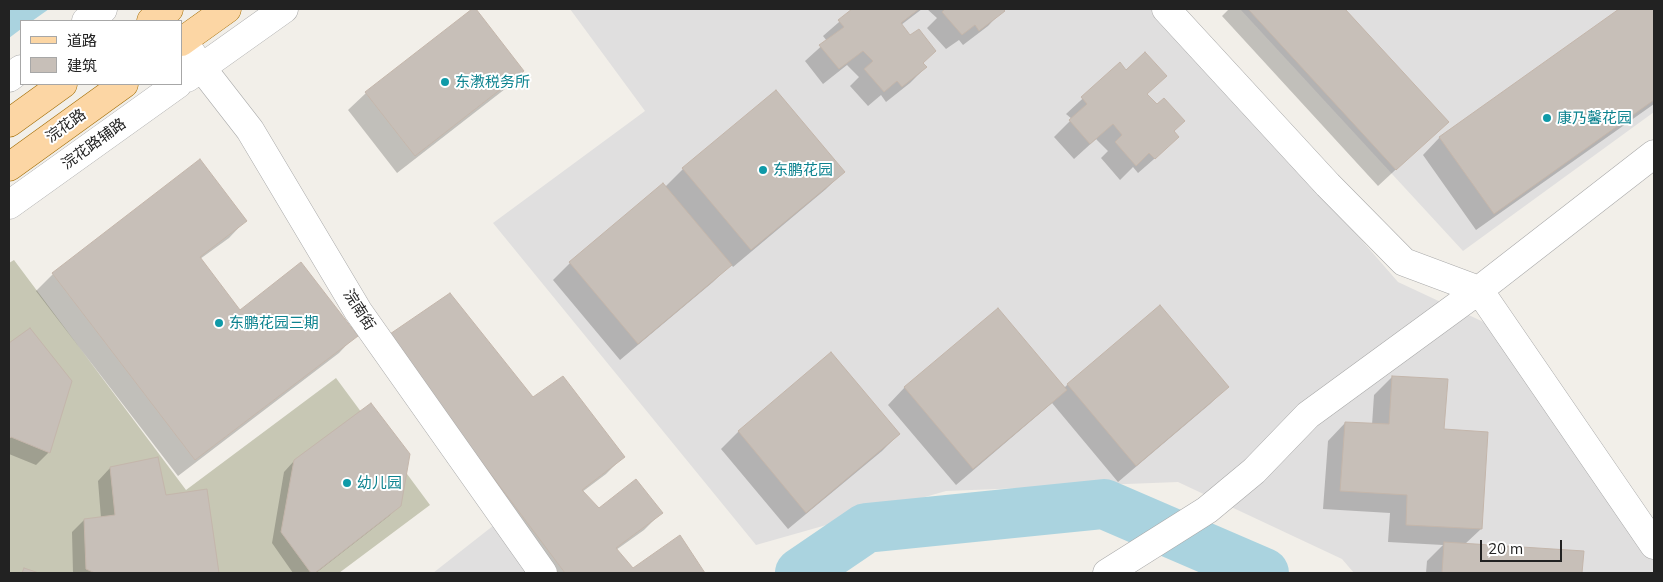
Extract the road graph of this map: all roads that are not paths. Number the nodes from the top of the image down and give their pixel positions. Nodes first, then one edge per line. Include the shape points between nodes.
1 (103, 9) edge
2 (169, 9) edge
3 (227, 9) edge
4 (284, 9) edge
5 (1166, 9) edge
6 (87, 20) edge
7 (152, 20) edge
8 (182, 41) edge
9 (20, 70) edge
10 (9, 78) edge
11 (187, 78) edge
12 (62, 85) edge
13 (123, 85) edge
14 (177, 85) edge
15 (9, 123) edge
16 (1654, 154) edge
17 (9, 167) edge
18 (9, 205) edge
19 (1479, 290) junction
20 (1654, 545) edge
21 (543, 573) edge
22 (1107, 573) edge

1 - 6 street
2 - 7 main road
3 - 8 main road
4 - 11 street, 浣花路辅路
5 - 19 street via 1328,185 1404,262
8 - 11 street, 浣南街
9 - 10 street
11 - 21 street, 浣南街 via 250,130 358,311
12 - 15 main road
13 - 17 main road, 浣花路
14 - 18 street, 浣花路辅路
16 - 19 street
19 - 20 street
19 - 22 street via 1308,415 1254,471 1207,510

